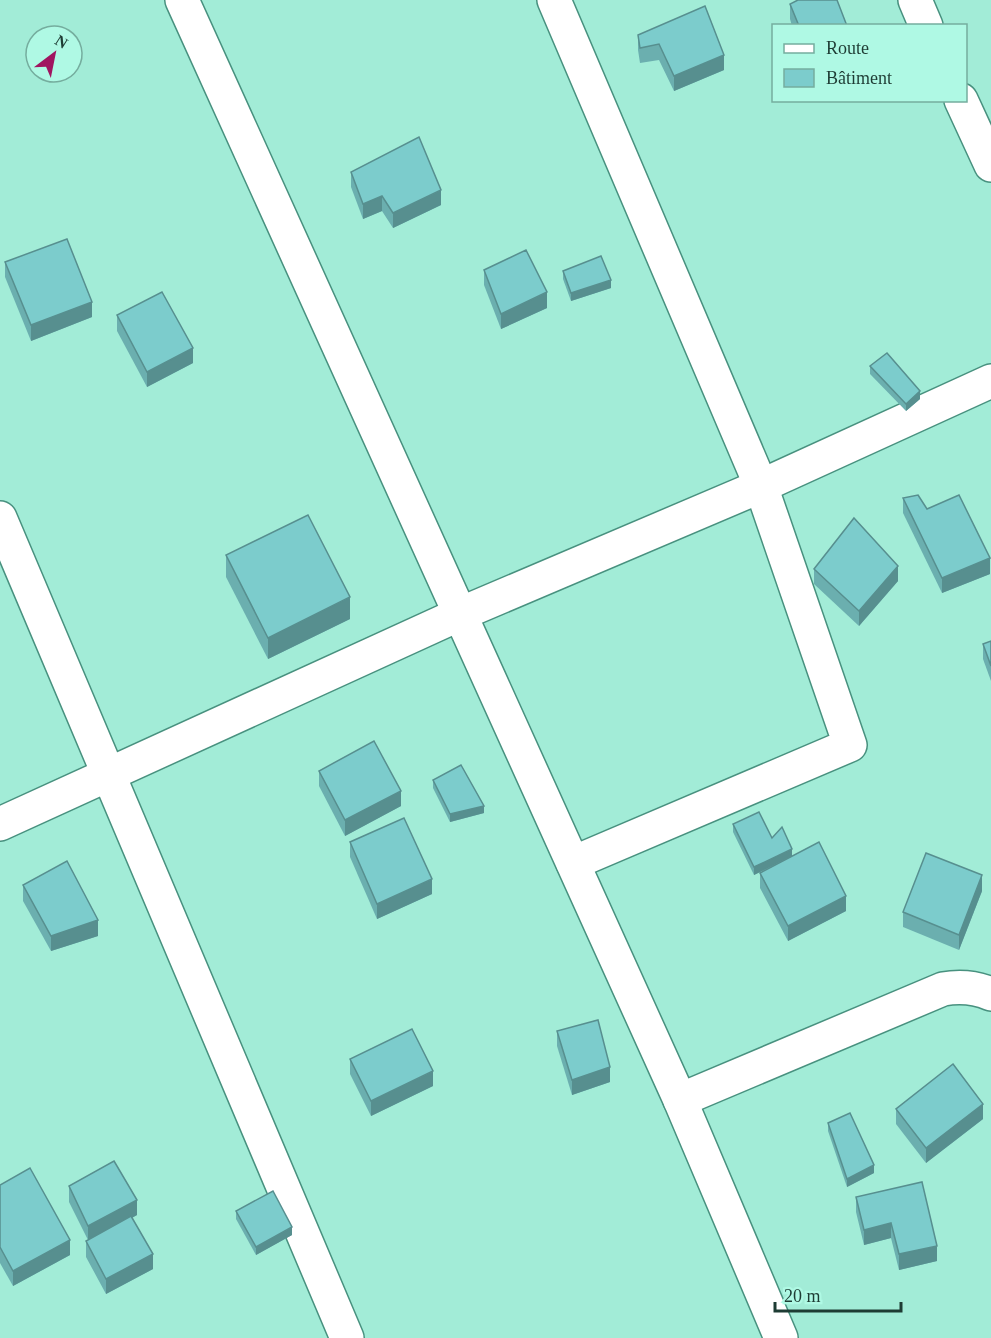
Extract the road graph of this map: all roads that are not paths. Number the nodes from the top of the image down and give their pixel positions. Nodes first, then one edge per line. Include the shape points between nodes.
1 (182, 0) edge
2 (554, 0) edge
3 (915, 0) edge
4 (925, 24) edge
5 (962, 102) edge
6 (991, 165) edge
7 (991, 381) edge
8 (761, 486) junction
9 (0, 518) edge
10 (460, 614) junction
11 (108, 775) junction
12 (0, 824) edge
13 (573, 863) junction
14 (991, 994) edge
15 (680, 1100) junction
16 (347, 1338) edge
17 (782, 1338) edge

1 - 10 street
2 - 8 street
3 - 4 street
5 - 6 street
7 - 8 street
8 - 10 street
8 - 13 street via 850,745
9 - 11 street
10 - 11 street
10 - 13 street
11 - 12 street
11 - 16 street
13 - 15 street
14 - 15 street via 958,986 943,989
15 - 17 street

